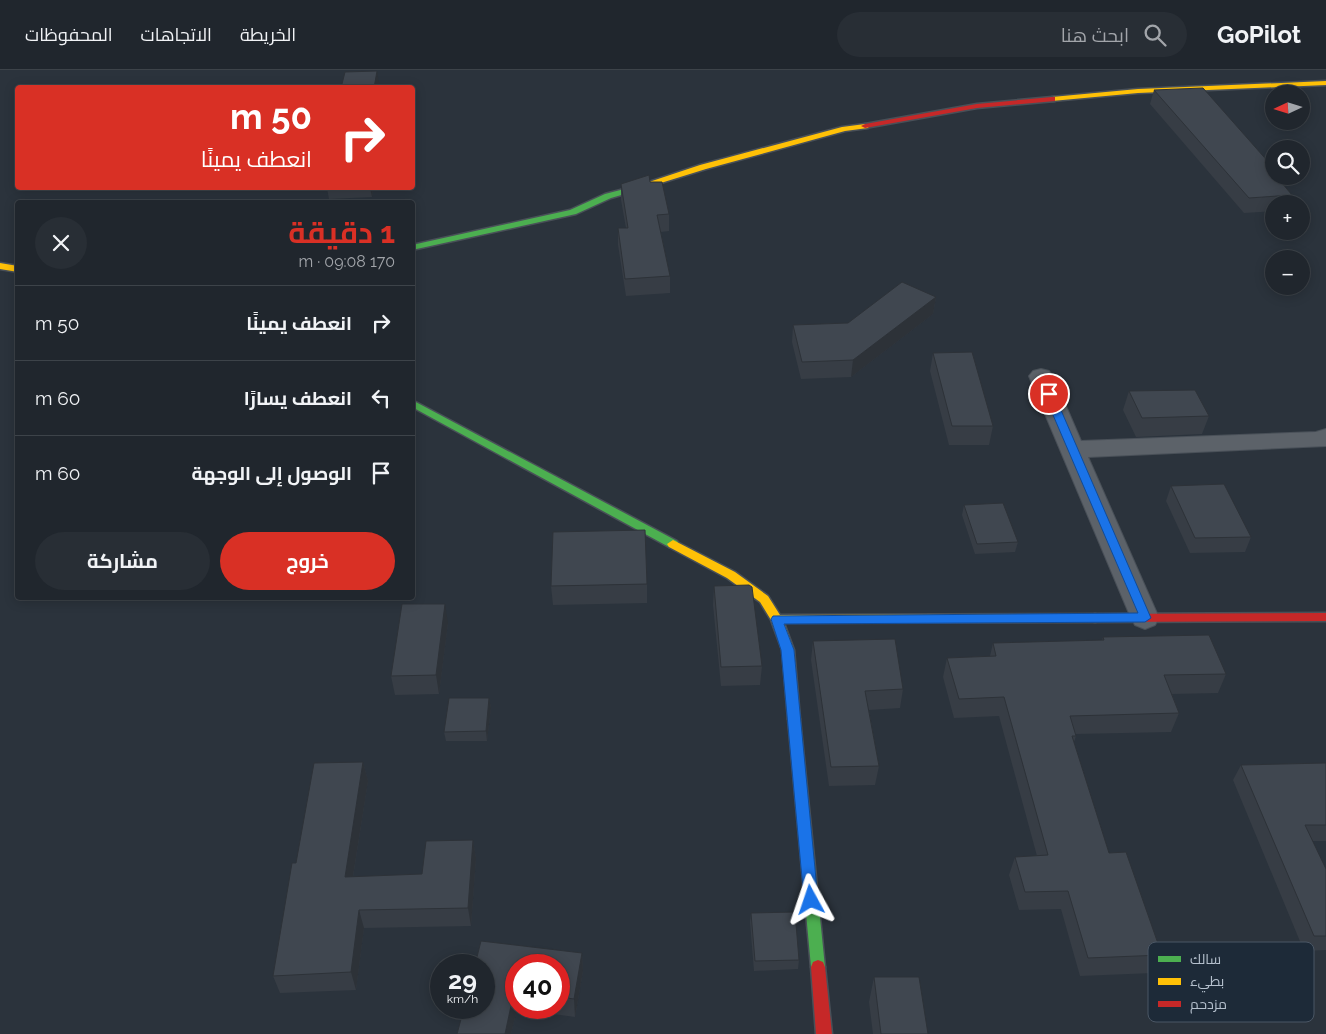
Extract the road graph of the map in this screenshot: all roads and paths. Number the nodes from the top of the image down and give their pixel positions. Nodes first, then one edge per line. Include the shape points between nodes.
1 (1326, 83) edge
2 (415, 247) edge
3 (0, 266) edge
4 (15, 268) edge
5 (1041, 376) dead end
6 (415, 405) edge
7 (1326, 437) edge
8 (1072, 450) junction
9 (1326, 617) edge
10 (1145, 618) junction
11 (777, 619) junction
12 (824, 1034) edge

1 - 2 street via 1138,91 978,106 845,129 608,196 573,212
3 - 4 street
5 - 8 street
6 - 11 street via 731,574 764,598
7 - 8 street via 1320,440
8 - 10 street
9 - 10 street
10 - 11 street
11 - 12 street via 788,650

